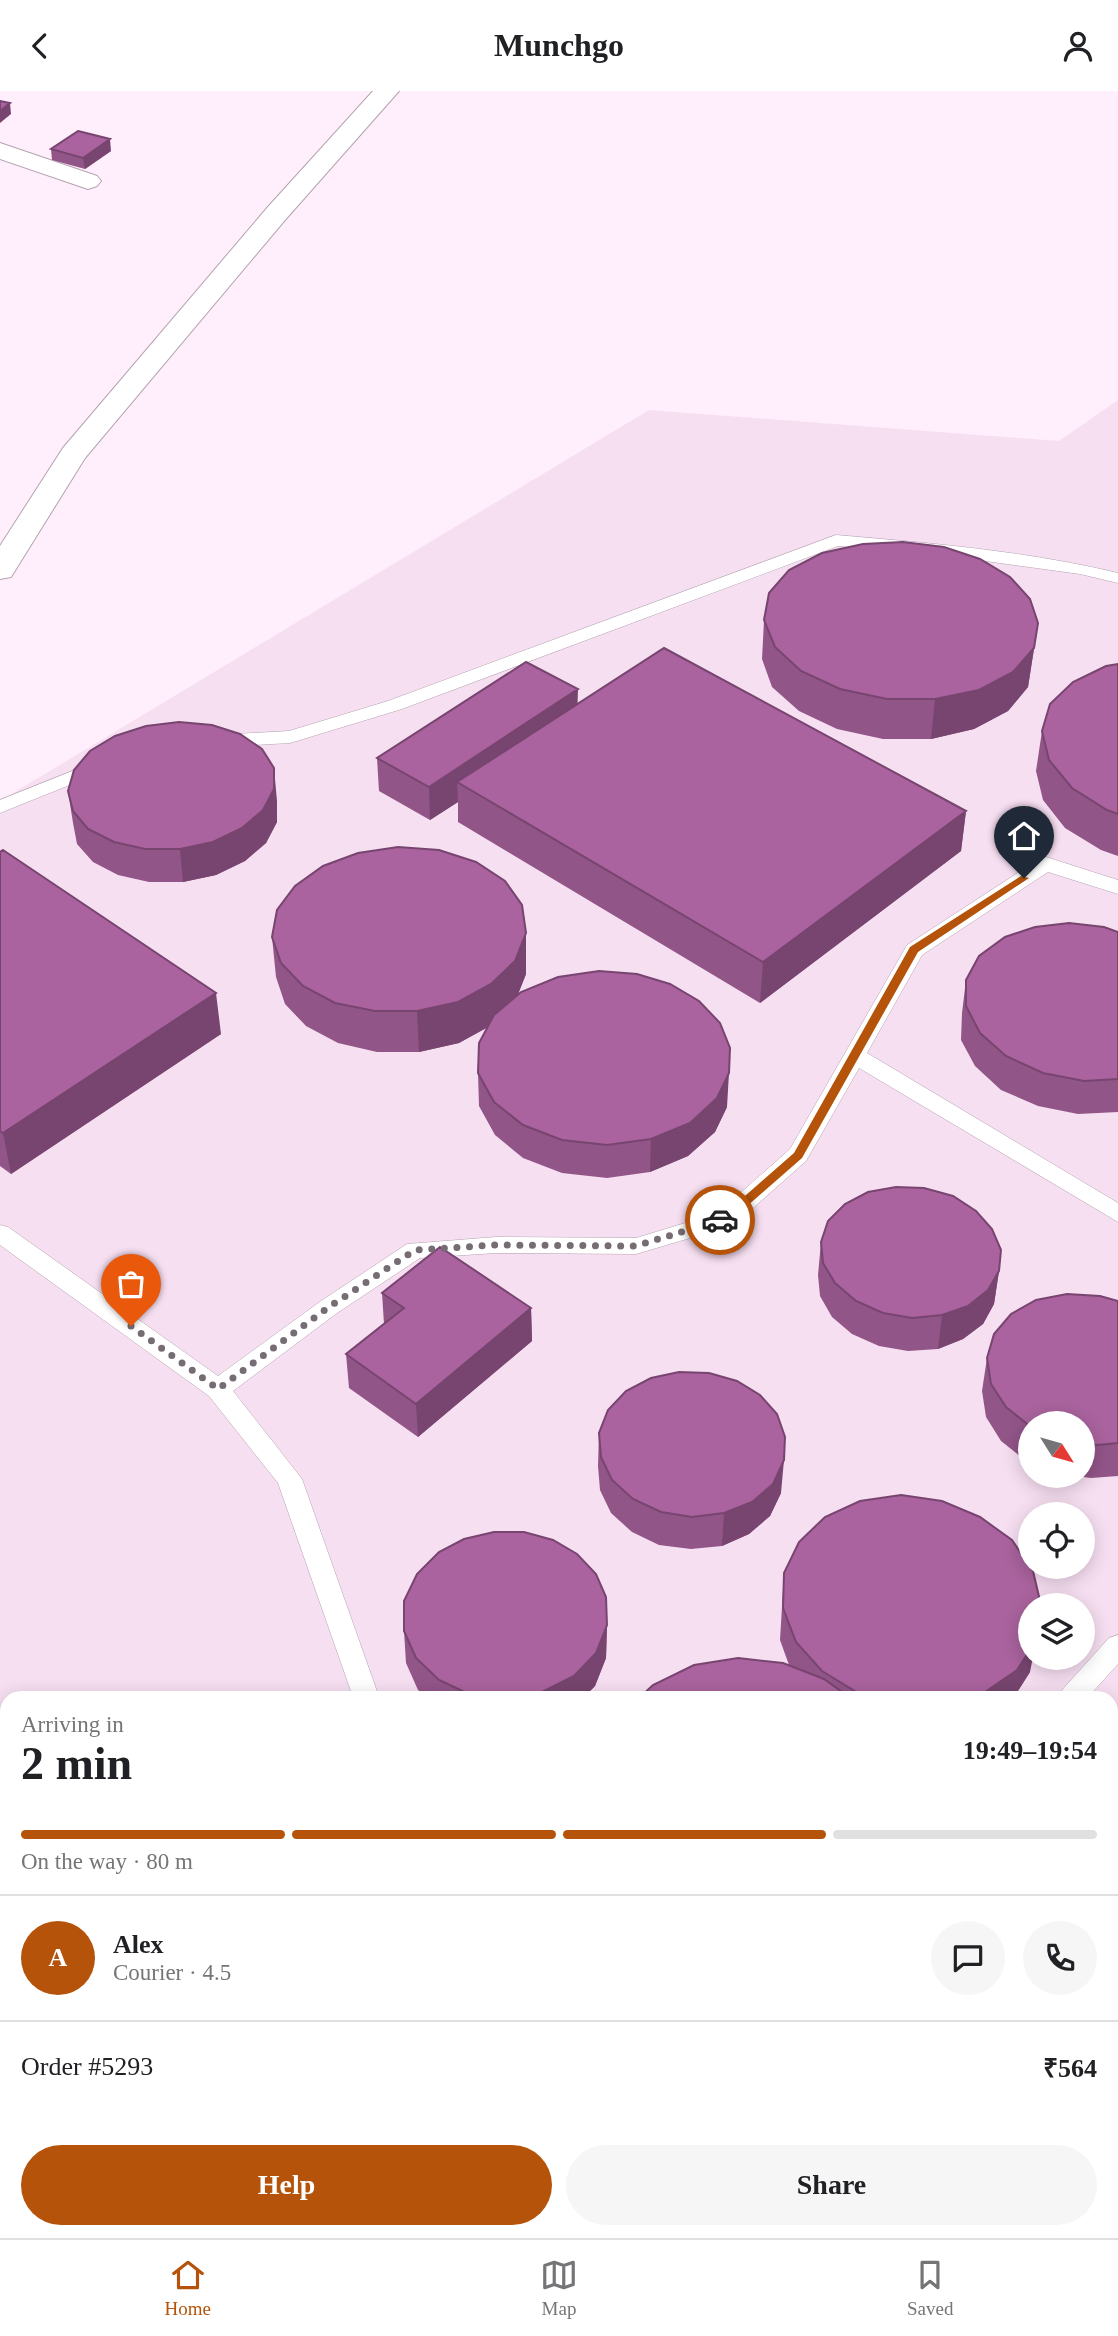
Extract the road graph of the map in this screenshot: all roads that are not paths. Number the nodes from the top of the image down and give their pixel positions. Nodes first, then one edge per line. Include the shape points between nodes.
1 (387, 91) edge
2 (0, 151) edge
3 (88, 181) dead end
4 (0, 571) edge
5 (1118, 579) edge
6 (197, 742) edge
7 (120, 758) edge
8 (0, 807) edge
9 (1118, 887) edge
10 (855, 1056) junction
11 (1118, 1214) edge
12 (0, 1233) edge
13 (218, 1389) junction
14 (1118, 1646) edge
15 (364, 1691) edge
16 (1077, 1691) edge

1 - 4 street via 73,454
2 - 3 street
5 - 6 lane via 1080,569 836,540 395,705 290,737
7 - 8 lane
9 - 10 lane via 1046,864 914,950
10 - 11 lane
10 - 13 lane via 798,1155 726,1219 636,1246 496,1245 415,1250
12 - 13 lane
13 - 15 lane via 289,1479
14 - 16 lane

